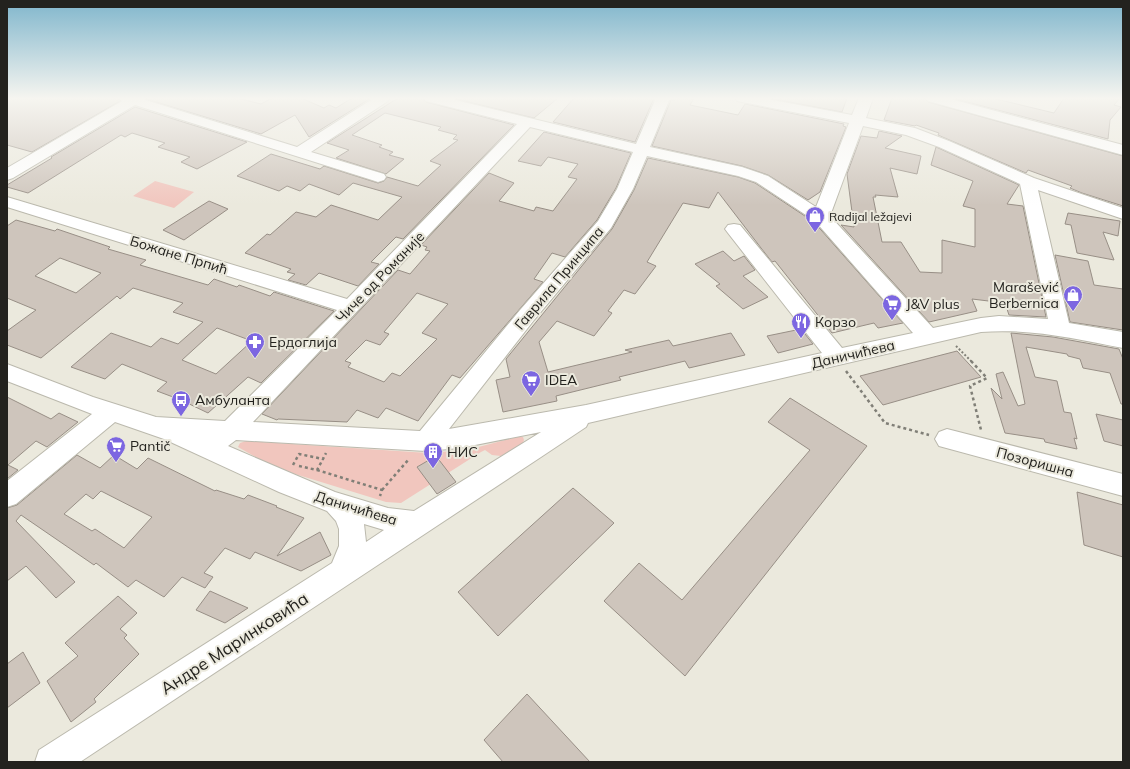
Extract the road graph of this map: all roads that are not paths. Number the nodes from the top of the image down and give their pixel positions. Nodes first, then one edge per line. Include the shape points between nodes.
1 (74, 134) edge
2 (239, 134) edge
3 (328, 134) edge
4 (517, 134) edge
5 (576, 134) edge
6 (649, 134) edge
7 (851, 134) edge
8 (915, 134) edge
9 (1064, 134) edge
10 (642, 150) junction
11 (1123, 150) edge
12 (299, 153) junction
13 (7, 175) edge
14 (378, 177) dead end
15 (1028, 182) junction
16 (7, 202) edge
17 (24, 208) junction
18 (1123, 214) edge
19 (821, 217) junction
20 (7, 219) edge
21 (734, 229) dead end
22 (351, 307) junction
23 (1060, 329) junction
24 (936, 335) junction
25 (1123, 340) edge
26 (837, 357) junction
27 (7, 372) edge
28 (111, 412) junction
29 (586, 414) junction
30 (156, 426) junction
31 (507, 429) junction
32 (230, 430) junction
33 (947, 439) road end
34 (426, 441) junction
35 (212, 449) junction
36 (533, 450) junction
37 (1123, 485) edge
38 (7, 496) edge
39 (337, 505) junction
40 (418, 523) junction
41 (342, 573) junction
42 (51, 762) edge

1 - 13 street
2 - 12 street
3 - 12 street
4 - 22 street, Чиче од Романије
5 - 10 street
6 - 10 street, Гаврила Принципа
7 - 19 street
8 - 15 street
9 - 11 street
10 - 19 street via 752,175 778,188
10 - 34 street, Гаврила Принципа via 625,189 605,224 522,321
12 - 14 street
15 - 18 street
15 - 23 street
16 - 17 street, Божане Прпић
17 - 20 street
17 - 22 street, Божане Прпић
19 - 24 street
21 - 26 street
22 - 32 street, Чиче од Романије
23 - 24 street, Даничићева via 1001,322
23 - 25 street, Даничићева
24 - 26 street, Даничићева
26 - 29 street, Даничићева
27 - 28 street, Даничићева
28 - 30 street, Даничићева
28 - 38 street
29 - 31 street, Даничићева
29 - 36 street, Даничићева
30 - 32 street, Даничићева
30 - 35 street, Даничићева
31 - 34 street, Даничићева via 460,438
31 - 36 street via 531,432 535,438
32 - 34 street, Даничићева
32 - 35 street, Чиче од Романије
33 - 37 street, Позоришна
35 - 39 street, Даничићева via 288,474
36 - 40 street, Даничићева
39 - 40 street, Даничићева via 398,522
39 - 41 street via 347,514 353,528 350,555
40 - 41 street, Андре Маринковића
41 - 42 street, Андре Маринковића

